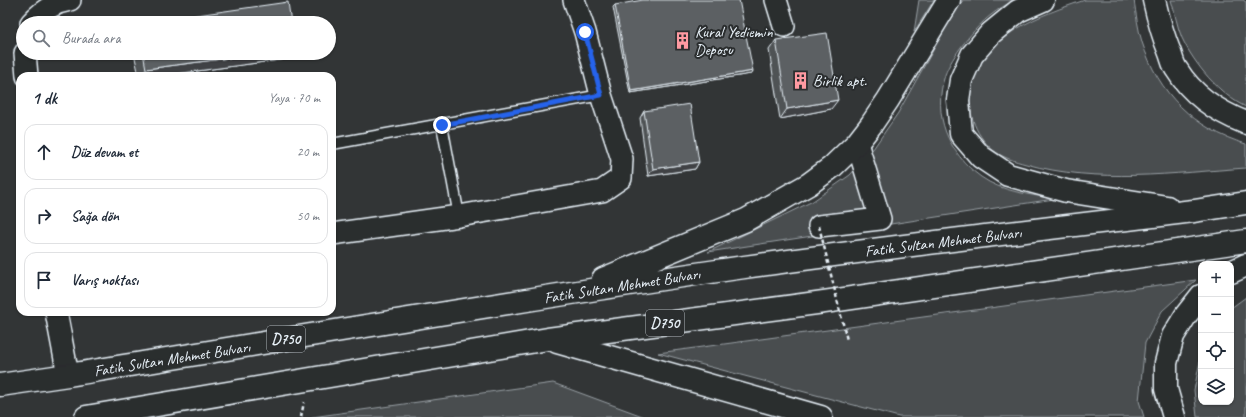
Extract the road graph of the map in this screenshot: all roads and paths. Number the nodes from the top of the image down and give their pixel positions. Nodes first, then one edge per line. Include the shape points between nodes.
1 (70, 0) edge
2 (574, 0) edge
3 (776, 0) edge
4 (949, 0) edge
5 (1043, 0) edge
6 (1154, 0) edge
7 (37, 16) edge
8 (784, 26) dead end
9 (26, 60) edge
10 (27, 72) edge
11 (601, 95) junction
12 (1246, 123) edge
13 (442, 125) junction
14 (336, 143) edge
15 (857, 143) junction
16 (1246, 203) edge
17 (1194, 211) junction
18 (459, 216) junction
19 (819, 226) joint
20 (336, 233) edge
21 (1246, 241) edge
22 (1246, 265) edge
23 (1234, 271) edge
24 (571, 293) junction
25 (1200, 297) edge
26 (57, 316) edge
27 (548, 339) junction
28 (847, 340) dead end
29 (68, 375) junction
30 (0, 385) edge
31 (86, 417) edge
32 (821, 417) edge
33 (1174, 417) edge

1 - 7 street via 60,2
2 - 11 street
3 - 8 street
4 - 15 main road via 888,100
5 - 17 main road via 1018,11 991,33 972,55 961,80 958,100 961,134 981,157 1008,175 1066,192
6 - 12 main road via 1176,69 1190,88 1209,105
9 - 10 street
11 - 13 lane
11 - 18 street via 622,159 621,178 602,191
13 - 14 lane
13 - 18 lane
15 - 19 street via 880,219
15 - 24 main road via 845,156 809,184 746,220
16 - 17 main road, Fatih Sultan Mehmet Bulvarı / D750
17 - 24 main road, Fatih Sultan Mehmet Bulvarı / D750 via 880,249
18 - 20 street
19 - 28 path, bridge
21 - 27 main road, D750
22 - 23 main road
24 - 29 main road, Fatih Sultan Mehmet Bulvarı / D750
25 - 33 main road via 1173,336 1166,363 1166,389
26 - 29 street
27 - 31 main road, D750
27 - 32 main road
29 - 30 main road, Fatih Sultan Mehmet Bulvarı / D750

